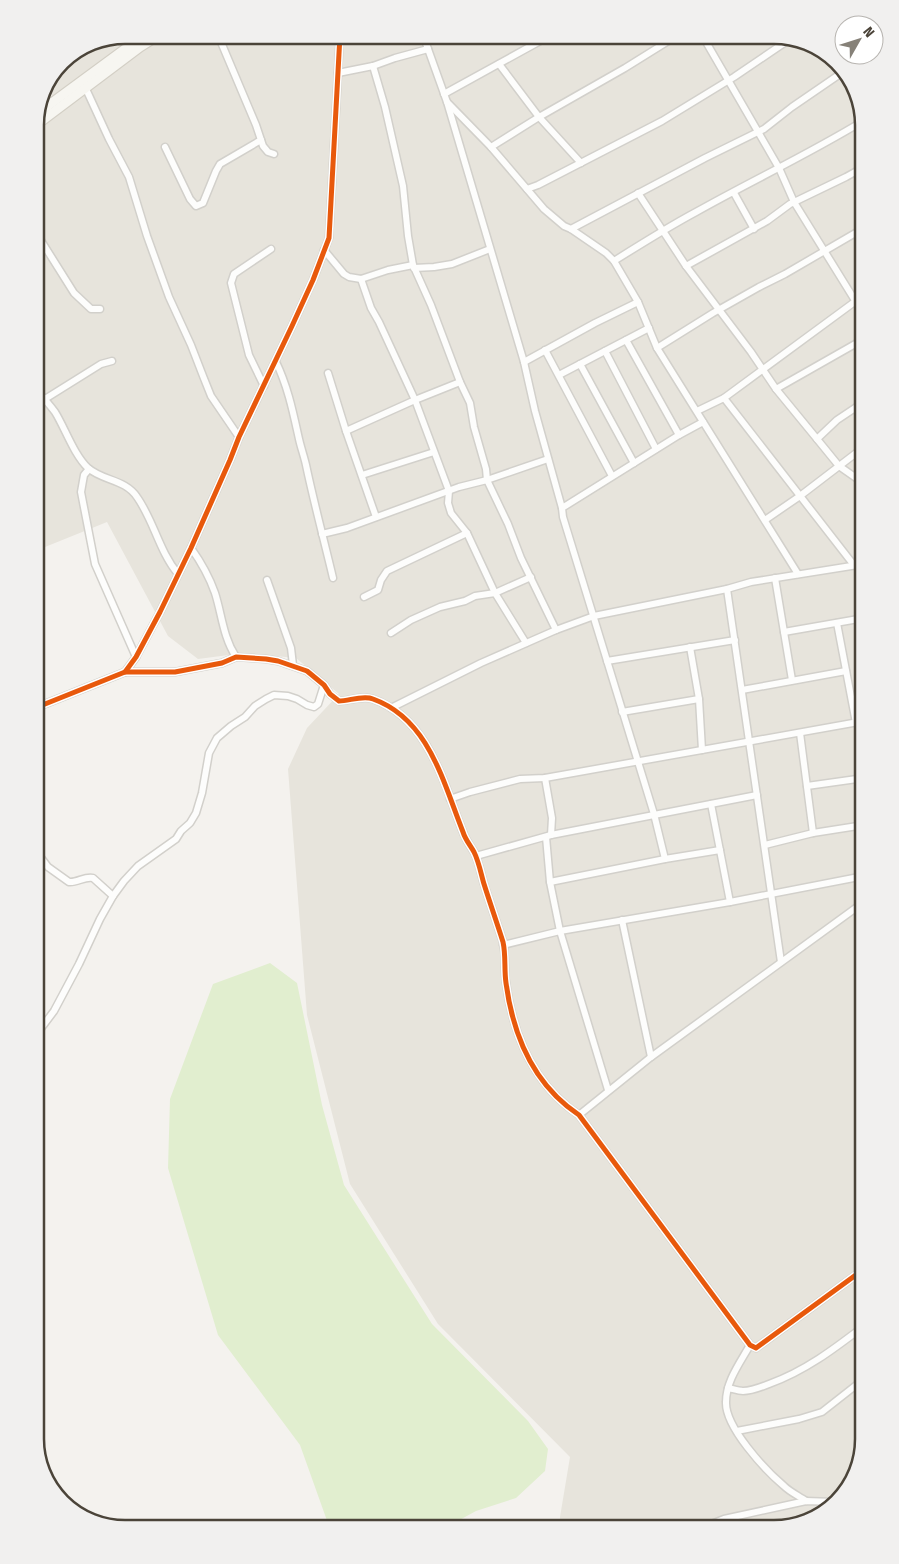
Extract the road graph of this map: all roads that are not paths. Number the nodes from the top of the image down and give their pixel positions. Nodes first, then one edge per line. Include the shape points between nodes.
1 (132, 44) edge
2 (145, 44) edge
3 (222, 44) edge
4 (340, 44) edge
5 (426, 44) edge
6 (535, 44) edge
7 (664, 44) edge
8 (707, 44) edge
9 (782, 44) edge
10 (428, 49) junction
11 (499, 64) junction
12 (373, 66) junction
13 (338, 73) junction
14 (838, 75) edge
15 (728, 81) junction
16 (86, 89) junction
17 (444, 94) junction
18 (447, 102) junction
19 (46, 107) edge
20 (539, 117) junction
21 (44, 119) edge
22 (855, 126) edge
23 (758, 132) junction
24 (261, 140) junction
25 (165, 147) dead end
26 (491, 147) junction
27 (274, 154) dead end
28 (581, 163) junction
29 (779, 168) junction
30 (855, 172) edge
31 (527, 189) junction
32 (638, 193) junction
33 (734, 193) junction
34 (794, 202) junction
35 (571, 228) junction
36 (754, 229) junction
37 (663, 232) junction
38 (855, 233) edge
39 (44, 245) edge
40 (271, 248) dead end
41 (490, 249) junction
42 (324, 250) junction
43 (826, 251) junction
44 (614, 261) junction
45 (414, 266) junction
46 (686, 266) junction
47 (361, 279) junction
48 (855, 298) edge
49 (855, 301) edge
50 (638, 302) junction
51 (100, 308) dead end
52 (719, 310) junction
53 (649, 328) junction
54 (626, 340) junction
55 (855, 344) edge
56 (658, 348) junction
57 (545, 350) junction
58 (605, 351) junction
59 (112, 360) dead end
60 (276, 362) junction
61 (524, 362) junction
62 (580, 364) junction
63 (763, 369) junction
64 (328, 372) dead end
65 (559, 375) junction
66 (460, 382) junction
67 (264, 386) junction
68 (776, 389) junction
69 (724, 398) junction
70 (45, 399) joint
71 (415, 400) junction
72 (855, 408) edge
73 (697, 411) junction
74 (703, 422) junction
75 (346, 431) junction
76 (679, 435) junction
77 (239, 437) junction
78 (816, 439) junction
79 (656, 449) junction
80 (434, 452) junction
81 (855, 454) edge
82 (548, 458) junction
83 (634, 463) junction
84 (839, 466) junction
85 (90, 469) junction
86 (362, 475) junction
87 (612, 476) junction
88 (855, 477) edge
89 (487, 480) junction
90 (449, 491) junction
91 (800, 496) junction
92 (562, 508) junction
93 (376, 517) junction
94 (765, 520) junction
95 (467, 533) junction
96 (322, 534) junction
97 (191, 548) junction
98 (853, 564) joint
99 (178, 574) junction
100 (798, 574) junction
101 (531, 577) junction
102 (333, 578) dead end
103 (775, 578) junction
104 (267, 580) dead end
105 (727, 589) junction
106 (495, 593) junction
107 (364, 597) dead end
108 (594, 616) junction
109 (855, 619) edge
110 (837, 622) junction
111 (556, 630) junction
112 (784, 632) junction
113 (392, 633) dead end
114 (735, 640) junction
115 (526, 643) junction
116 (690, 647) junction
117 (136, 656) junction
118 (236, 657) junction
119 (607, 661) junction
120 (293, 666) junction
121 (846, 671) junction
122 (125, 672) junction
123 (792, 680) junction
124 (324, 685) junction
125 (742, 690) junction
126 (699, 699) junction
127 (44, 704) edge
128 (390, 708) junction
129 (622, 712) junction
130 (855, 718) edge
131 (855, 723) edge
132 (800, 733) junction
133 (750, 742) junction
134 (702, 750) junction
135 (637, 762) junction
136 (546, 778) junction
137 (855, 779) edge
138 (807, 786) junction
139 (757, 795) junction
140 (450, 798) junction
141 (711, 804) junction
142 (654, 814) junction
143 (855, 827) edge
144 (813, 833) junction
145 (548, 836) junction
146 (765, 845) junction
147 (720, 850) junction
148 (476, 856) junction
149 (665, 859) junction
150 (44, 861) edge
151 (855, 878) edge
152 (550, 882) junction
153 (772, 894) junction
154 (113, 896) junction
155 (730, 902) junction
156 (855, 909) edge
157 (622, 920) junction
158 (560, 931) junction
159 (504, 945) junction
160 (781, 962) junction
161 (44, 1024) edge
162 (651, 1057) junction
163 (608, 1090) junction
164 (578, 1115) junction
165 (855, 1276) edge
166 (855, 1333) edge
167 (750, 1345) junction
168 (855, 1386) edge
169 (728, 1388) junction
170 (737, 1431) junction
171 (806, 1501) junction
172 (825, 1502) edge
173 (722, 1520) edge

1 - 19 main road
2 - 16 main road
3 - 24 street
4 - 13 street
5 - 10 street
6 - 11 street
7 - 20 street
8 - 15 street
9 - 15 street
10 - 12 street
10 - 17 street
11 - 17 street
11 - 20 street
12 - 13 street
12 - 45 street via 403,186
13 - 42 street via 331,224
14 - 23 street
15 - 23 street
15 - 28 street
16 - 21 main road
16 - 77 street via 129,177 169,297 211,396
17 - 18 street
18 - 26 street
18 - 41 street
20 - 26 street
20 - 28 street
22 - 29 street
23 - 29 street
23 - 32 street
24 - 25 street via 220,164 203,203 196,206
24 - 27 street via 265,150
26 - 31 street
28 - 31 street
29 - 33 street
29 - 34 street
30 - 34 street
31 - 35 street via 544,209
32 - 35 street
32 - 37 street
33 - 36 street
33 - 37 street
34 - 36 street
34 - 43 street
35 - 44 street
36 - 46 street
37 - 44 street
37 - 46 street
38 - 43 street
39 - 51 street via 74,293 91,309
40 - 67 street via 234,274 231,283 250,355
41 - 45 street via 452,264
41 - 61 street
42 - 47 street via 344,274
42 - 60 street
43 - 48 street
43 - 52 street
44 - 50 street
45 - 47 street
45 - 66 street
46 - 52 street
47 - 71 street via 371,308
49 - 63 street
50 - 53 street
50 - 57 street
52 - 56 street
52 - 63 street
53 - 54 street
53 - 56 street
54 - 58 street
54 - 76 street
55 - 68 street
56 - 73 street
57 - 61 street
57 - 65 street
58 - 62 street
58 - 79 street
59 - 70 street
60 - 67 street
60 - 96 street via 294,412
61 - 82 street
62 - 65 street
62 - 83 street
63 - 68 street
63 - 69 street
64 - 75 street
65 - 87 street
66 - 71 street
66 - 89 street via 470,403
67 - 77 street
68 - 78 street
69 - 73 street
69 - 91 street
70 - 85 street
71 - 75 street
71 - 80 street
72 - 78 street
73 - 74 street
74 - 76 street
74 - 94 street
75 - 86 street
76 - 79 street
77 - 97 street
78 - 84 street
79 - 83 street
80 - 86 street
80 - 90 street
81 - 84 street
82 - 89 street
82 - 92 street
83 - 87 street
84 - 88 street
84 - 91 street
85 - 99 street via 133,492 150,520 166,558
85 - 117 street via 84,475 81,492 95,564
86 - 93 street
87 - 92 street
89 - 90 street
89 - 101 street
90 - 93 street
90 - 95 street via 451,513
91 - 94 street
91 - 98 street
92 - 108 street
93 - 96 street
94 - 100 street
95 - 106 street
95 - 107 street via 387,571 378,590
96 - 102 street
97 - 99 street
97 - 118 street via 210,578 226,639
98 - 100 street
99 - 117 street
100 - 103 street
101 - 106 street
101 - 111 street
103 - 105 street
103 - 112 street
104 - 120 street via 291,648
105 - 108 street
105 - 114 street
106 - 113 street via 440,607
106 - 115 street
108 - 111 street
108 - 119 street
109 - 110 street
110 - 112 street
110 - 121 street
111 - 115 street
112 - 123 street
114 - 116 street
114 - 125 street
115 - 128 street
116 - 119 street
116 - 126 street
117 - 122 street
118 - 120 street via 278,661
118 - 122 street via 175,672
119 - 129 street
120 - 124 street via 307,671
121 - 123 street
121 - 130 street
122 - 127 street
123 - 125 street
124 - 128 street via 339,701 371,698
124 - 154 street via 316,706 288,696 274,696 255,706 217,738 209,753 196,813 188,826 173,842 138,866
125 - 133 street
126 - 129 street
126 - 134 street
128 - 140 street via 420,734 441,772
129 - 135 street
131 - 132 street
132 - 133 street
132 - 138 street
133 - 134 street
133 - 139 street
134 - 135 street
135 - 136 street
135 - 142 street
136 - 140 street via 520,779
136 - 145 street via 552,818
137 - 138 street
138 - 144 street
139 - 141 street
139 - 146 street
140 - 148 street
141 - 142 street
141 - 147 street
142 - 145 street
142 - 149 street
143 - 144 street
144 - 146 street
145 - 148 street
145 - 152 street
146 - 153 street
147 - 149 street
147 - 155 street
148 - 159 street
149 - 152 street
150 - 154 street via 69,882 93,878
151 - 153 street
152 - 158 street
153 - 155 street
153 - 160 street
154 - 161 street
155 - 157 street
156 - 160 street
157 - 158 street
157 - 162 street
158 - 159 street
158 - 163 street
159 - 164 street via 504,972 511,1014 525,1053 553,1094
160 - 162 street
162 - 163 street
163 - 164 street
164 - 167 street
165 - 167 street via 756,1348
166 - 169 street via 828,1354 775,1382 747,1391
167 - 169 street
168 - 170 street via 822,1412
169 - 170 street via 727,1414
170 - 171 street via 764,1468 785,1488
171 - 172 street
171 - 173 street

